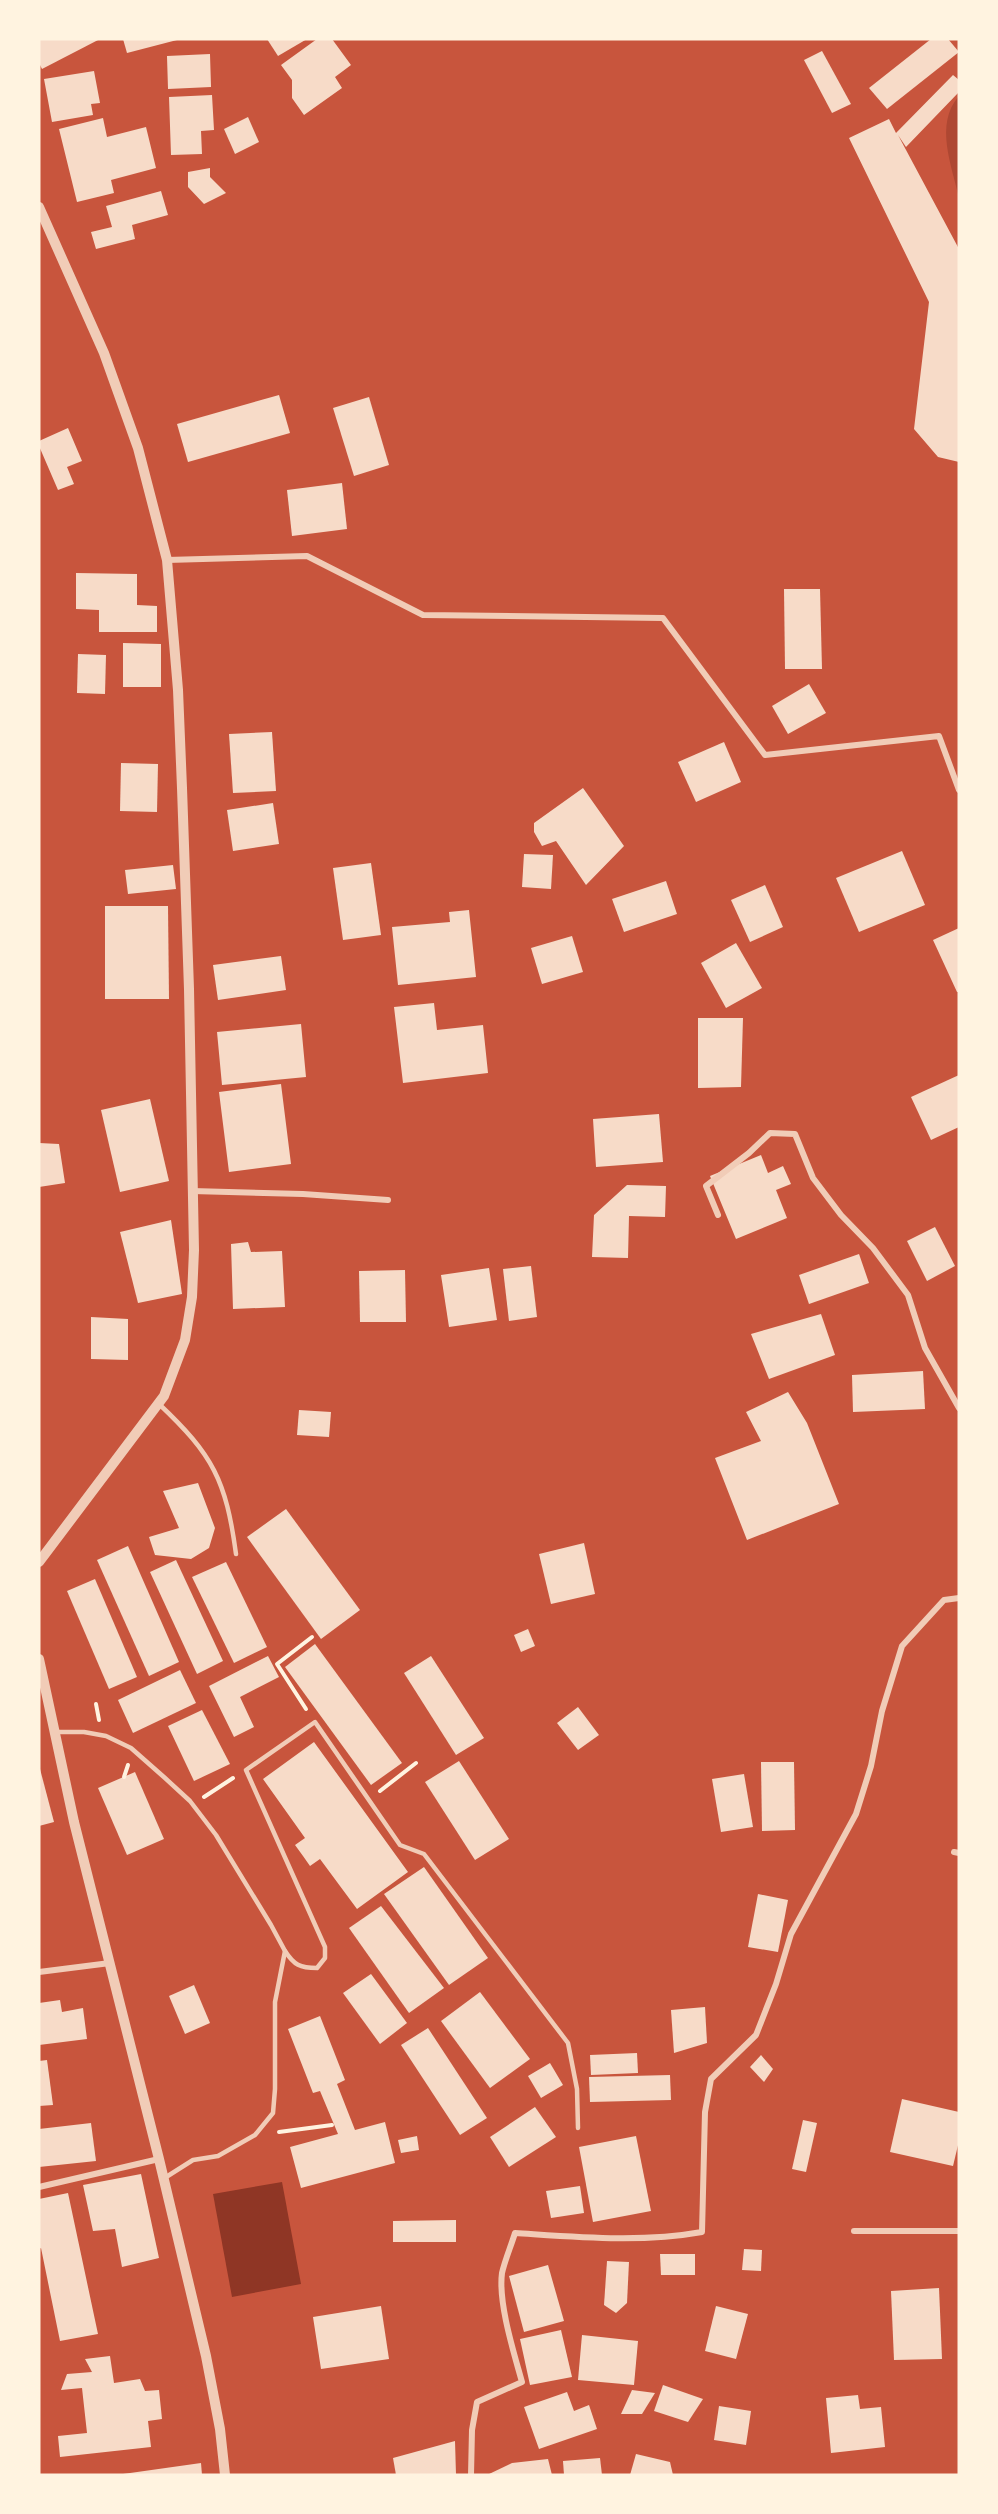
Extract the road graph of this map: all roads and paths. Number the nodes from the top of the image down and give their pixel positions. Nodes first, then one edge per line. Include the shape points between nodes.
1 (39, 207) edge
2 (166, 560) junction
3 (959, 789) edge
4 (192, 1191) junction
5 (388, 1200) dead end
6 (718, 1215) dead end
7 (159, 1404) junction
8 (959, 1408) edge
9 (236, 1554) dead end
10 (39, 1562) edge
11 (959, 1598) edge
12 (312, 1637) dead end
13 (39, 1659) edge
14 (315, 1722) junction
15 (55, 1732) junction
16 (416, 1763) dead end
17 (246, 1770) junction
18 (367, 1800) junction
19 (191, 1804) junction
20 (285, 1951) junction
21 (110, 1963) junction
22 (39, 1971) edge
23 (332, 2125) dead end
24 (578, 2128) dead end
25 (255, 2135) junction
26 (159, 2159) junction
27 (163, 2179) junction
28 (39, 2187) edge
29 (854, 2231) dead end
30 (959, 2231) edge
31 (225, 2475) edge
32 (471, 2475) edge

1 - 2 street via 108,363 138,448
2 - 3 street via 307,556 423,615 663,618 765,755 939,736
2 - 4 street via 178,690
4 - 5 street
4 - 7 street via 192,1297 185,1340
6 - 8 street via 706,1186 770,1133 795,1134 813,1178 908,1295 925,1348
7 - 9 lane via 194,1440 219,1476
7 - 10 street
11 - 32 street via 944,1600 902,1646 856,1814 791,1934 756,2035 711,2079 705,2112 702,2232 585,2238 515,2233 502,2273 502,2293 522,2382 477,2402
12 - 14 path via 277,1664
13 - 15 street
14 - 17 lane
14 - 18 lane
15 - 19 lane via 106,1736 131,1748
15 - 21 street
16 - 18 path
17 - 19 path
17 - 20 lane via 325,1947 326,1958 316,1968 304,1968 294,1965
18 - 24 lane via 400,1845 424,1854 568,2043 577,2088
19 - 20 lane via 216,1835
20 - 25 lane via 275,2002 273,2113
21 - 22 street
21 - 26 street
23 - 25 path
25 - 27 lane via 218,2156 193,2160
26 - 27 street
26 - 28 street
27 - 31 street via 206,2356
29 - 30 street

